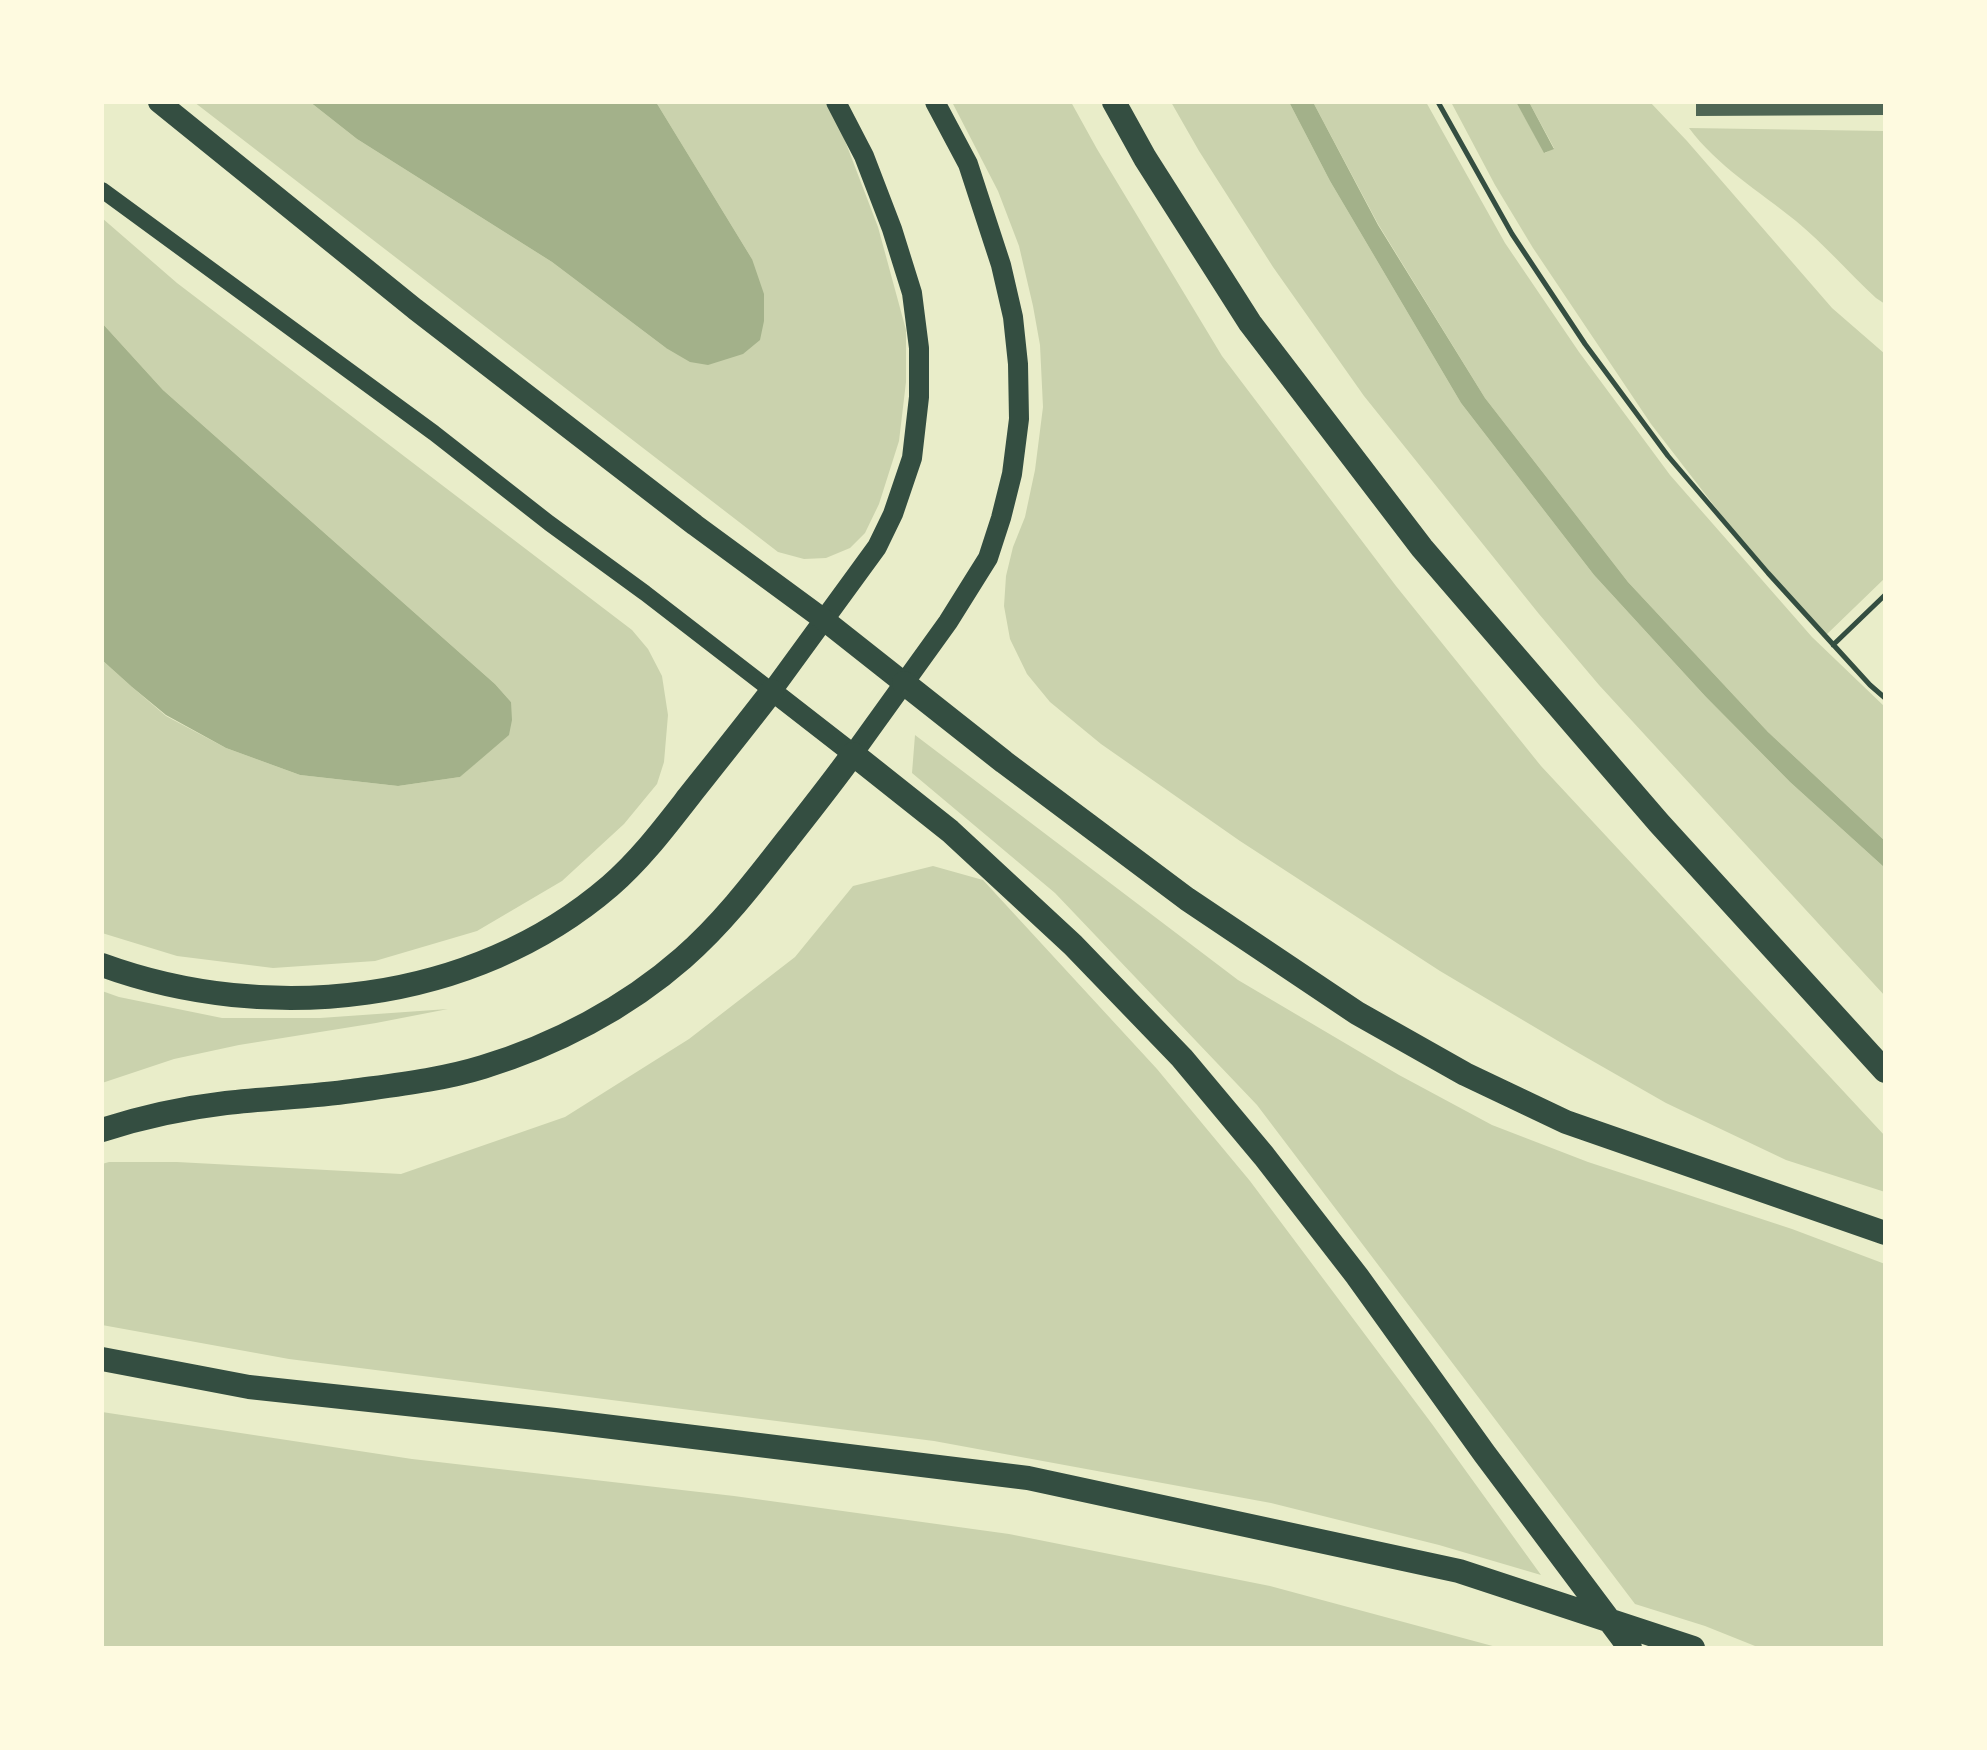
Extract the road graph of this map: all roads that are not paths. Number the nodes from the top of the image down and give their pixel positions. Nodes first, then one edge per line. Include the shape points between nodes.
1 (159, 102) edge
2 (836, 102) edge
3 (935, 102) edge
4 (1114, 102) edge
5 (102, 190) edge
6 (823, 619) junction
7 (904, 683) junction
8 (772, 691) junction
9 (853, 754) junction
10 (102, 965) edge
11 (1885, 1071) edge
12 (102, 1130) edge
13 (1885, 1233) edge
14 (102, 1359) edge
15 (1630, 1648) edge
16 (1693, 1648) edge

1 - 6 highway via 415,309
2 - 6 main road via 870,171 912,293 919,397 912,458 893,514 877,547
3 - 7 main road via 968,164 1001,265 1013,317 1019,419 1012,474 988,558
4 - 11 highway via 1250,323 1422,548 1659,823
5 - 8 main road via 434,433
6 - 7 highway
6 - 8 main road
7 - 9 main road
7 - 13 highway via 1187,899 1357,1013 1465,1074 1566,1122
8 - 9 main road
8 - 10 highway via 641,857 610,886 551,930 475,967 419,983 312,998 212,994
9 - 12 highway via 749,889 700,943 605,1015 531,1051 480,1068 350,1091 213,1105
9 - 15 highway via 950,831 1073,945 1182,1058 1357,1276
14 - 16 highway via 249,1387 1028,1478 1459,1571

